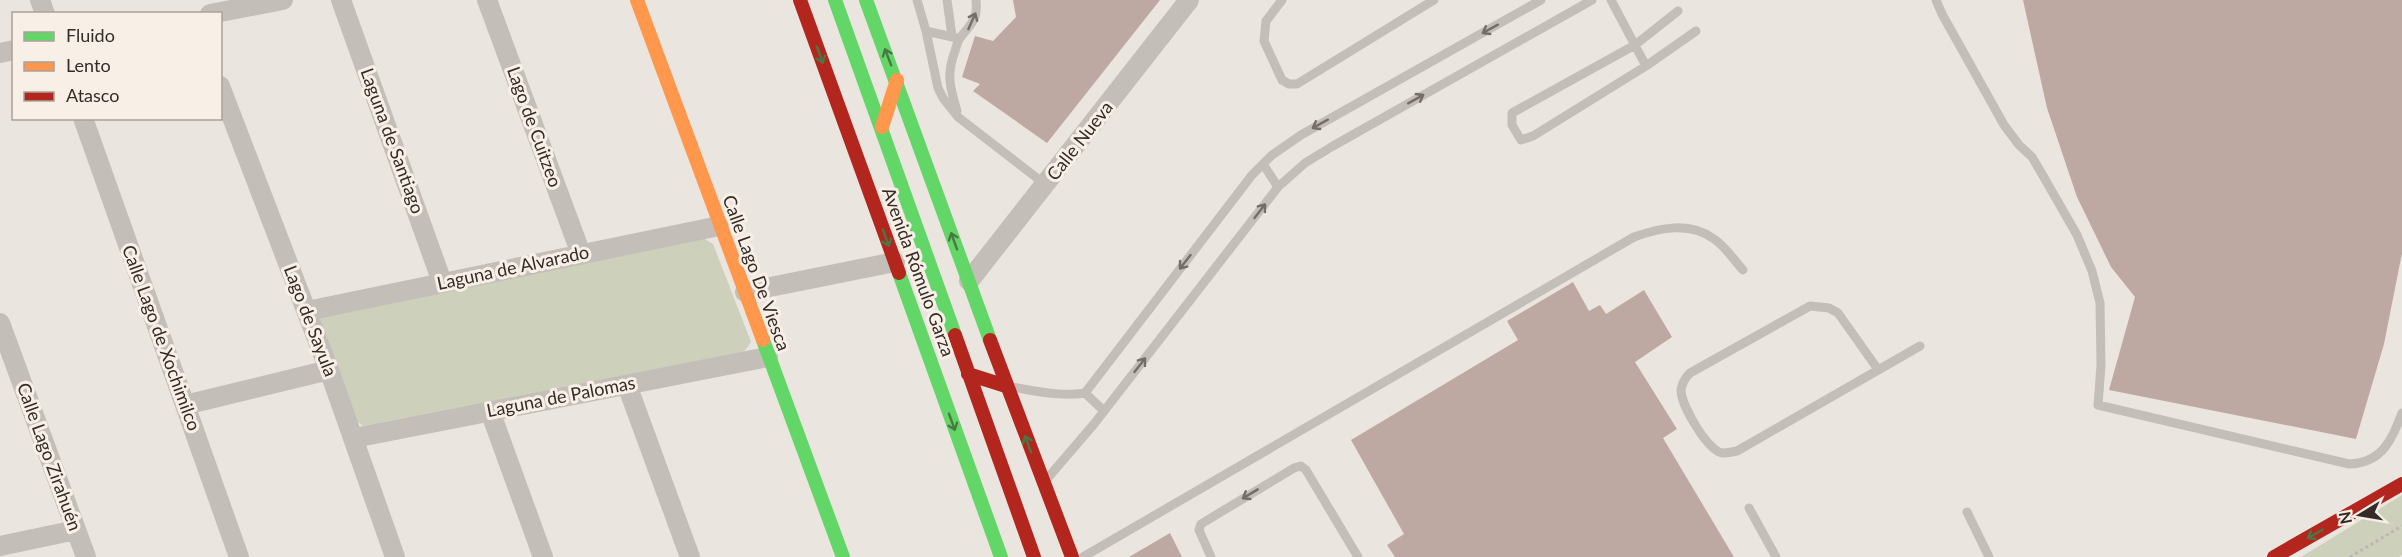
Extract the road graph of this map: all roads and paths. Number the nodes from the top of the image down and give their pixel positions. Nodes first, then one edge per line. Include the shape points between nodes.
1 (283, 0) edge
2 (341, 0) edge
3 (487, 0) edge
4 (637, 0) edge
5 (800, 0) edge
6 (835, 0) edge
7 (866, 0) edge
8 (917, 0) edge
9 (947, 0) edge
10 (976, 0) edge
11 (1189, 0) edge
12 (1282, 0) edge
13 (1434, 0) edge
14 (1541, 0) edge
15 (1592, 0) edge
16 (1611, 0) edge
17 (1936, 0) edge
18 (1678, 11) dead end
19 (220, 12) edge
20 (926, 31) junction
21 (1696, 31) dead end
22 (956, 37) junction
23 (1635, 45) junction
24 (1646, 66) junction
25 (897, 80) junction
26 (222, 91) edge
27 (958, 117) junction
28 (84, 120) edge
29 (882, 127) junction
30 (1263, 164) junction
31 (1046, 185) junction
32 (1278, 188) junction
33 (719, 226) junction
34 (581, 254) junction
35 (895, 262) junction
36 (1743, 270) dead end
37 (969, 281) junction
38 (442, 282) junction
39 (745, 292) junction
40 (306, 311) junction
41 (0, 323) edge
42 (1920, 346) dead end
43 (768, 357) junction
44 (1877, 368) junction
45 (328, 370) junction
46 (968, 374) junction
47 (627, 385) junction
48 (1006, 386) junction
49 (1085, 393) junction
50 (185, 405) junction
51 (490, 411) junction
52 (1104, 411) junction
53 (2402, 413) edge
54 (2399, 428) edge
55 (354, 438) junction
56 (1042, 484) junction
57 (2402, 484) edge
58 (1749, 508) dead end
59 (1967, 512) dead end
60 (2402, 526) edge
61 (76, 530) junction
62 (0, 546) edge
63 (86, 557) edge
64 (239, 557) edge
65 (396, 557) edge
66 (543, 557) edge
67 (690, 557) edge
68 (843, 557) edge
69 (1001, 557) edge
70 (1034, 557) edge
71 (1072, 557) edge
72 (1083, 557) edge
73 (1210, 557) edge
74 (1358, 557) edge
75 (1776, 557) edge
76 (1989, 557) edge
77 (2274, 557) edge
78 (2350, 557) edge

1 - 19 street
2 - 38 street, Laguna de Santiago
3 - 34 street, Lago de Cuitzeo
4 - 33 street, Calle Lago De Viesca
5 -> 35 street, Avenida Rómulo Garza
6 - 29 street, Avenida Rómulo Garza
25 -> 7 street
8 - 20 lane
9 - 22 lane
22 -> 10 lane via 973,24
11 - 31 street, Calle Nueva
12 - 13 lane via 1266,21 1263,41 1282,80 1297,84
14 -> 30 lane via 1301,135
32 -> 15 lane via 1318,154
16 - 23 lane
17 - 54 lane via 2004,125 2042,174 2077,235 2092,271 2100,303 2098,405 2349,464 2376,458
18 - 23 lane
20 - 22 lane
20 - 27 lane via 938,88
21 - 24 lane
22 - 27 lane via 949,80
23 - 24 lane
23 - 24 lane via 1512,113 1512,124 1521,140 1533,136
25 - 29 street
37 -> 25 street
26 - 40 street, Lago de Sayula
27 - 31 lane
28 - 50 street, Calle Lago de Xochimilco
29 - 46 street, Avenida Rómulo Garza
30 - 32 lane
30 -> 49 lane
31 - 37 street, Calle Nueva
52 -> 32 lane
33 - 34 street, Laguna de Alvarado
33 - 39 street, Calle Lago De Viesca
34 - 38 street, Laguna de Alvarado
35 - 39 street
35 -> 69 street, Avenida Rómulo Garza
36 - 72 lane via 1714,238 1693,230 1655,229 1634,237
37 - 48 street
38 - 40 street, Laguna de Alvarado
39 - 43 street, Calle Lago De Viesca
40 - 45 street, Lago de Sayula
41 - 61 street, Calle Lago Zirahuén
42 - 44 lane
43 - 47 street, Laguna de Palomas
43 - 68 street, Calle Lago De Viesca
44 - 44 lane via 1729,453 1709,445 1682,399 1683,380 1690,373 1810,306 1829,308 1838,314
45 - 50 street
45 - 55 street, Lago de Sayula
46 - 48 street
46 - 70 street, Avenida Rómulo Garza
47 - 51 street, Laguna de Palomas
47 - 67 street
48 - 49 lane via 1048,393
56 -> 48 street
49 - 52 lane
50 - 64 street, Calle Lago de Xochimilco
51 - 55 street, Laguna de Palomas
51 - 66 street
52 - 56 lane
53 - 54 lane
55 - 65 street, Lago de Sayula
56 - 71 street
57 -> 77 street
58 - 75 lane
59 - 76 lane
60 - 78 path
61 - 62 street
61 - 63 street, Calle Lago Zirahuén
74 -> 73 lane via 1301,466 1201,524 1199,530

